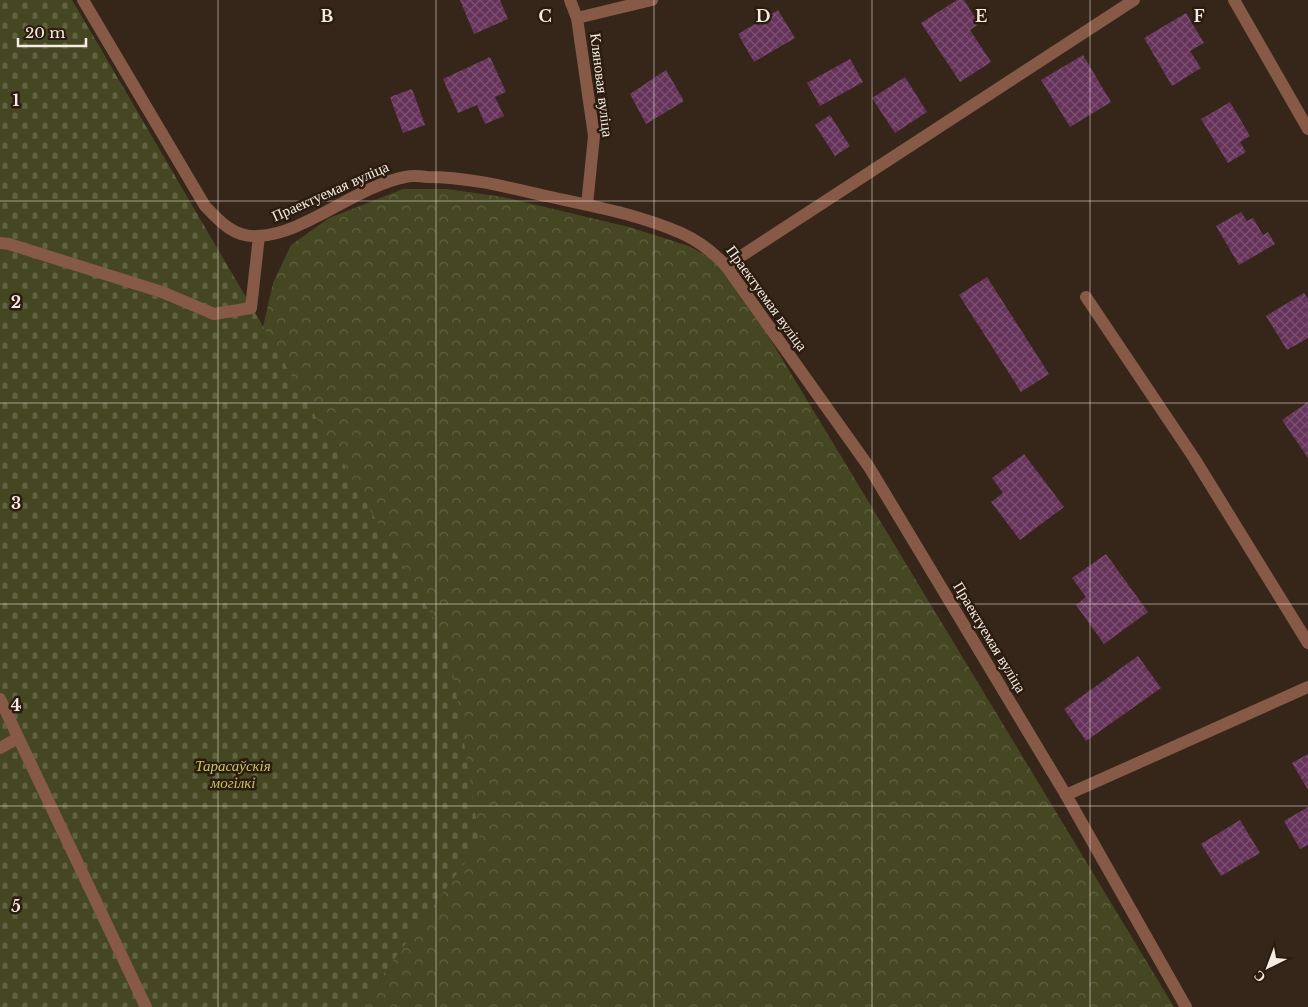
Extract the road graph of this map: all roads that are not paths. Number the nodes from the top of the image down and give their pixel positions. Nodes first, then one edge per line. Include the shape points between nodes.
1 (83, 0) edge
2 (570, 0) edge
3 (652, 0) edge
4 (1134, 0) edge
5 (1234, 0) edge
6 (577, 18) junction
7 (1308, 129) edge
8 (587, 205) junction
9 (259, 236) junction
10 (0, 244) edge
11 (726, 266) junction
12 (1086, 297) dead end
13 (1308, 643) edge
14 (1308, 688) edge
15 (0, 699) edge
16 (18, 738) junction
17 (0, 748) edge
18 (1066, 795) junction
19 (146, 1007) edge
20 (1186, 1007) edge

1 - 9 street, Праектуемая вуліца via 205,206 230,229 245,236
2 - 6 street, Кляновая вуліца
3 - 6 street
4 - 11 street
5 - 7 street
6 - 8 street, Кляновая вуліца via 594,136
8 - 9 street, Праектуемая вуліца via 476,180 406,176 366,189 292,228
8 - 11 street, Праектуемая вуліца via 642,217 683,234 710,249
9 - 10 street via 251,308 214,314 162,292 9,244
11 - 18 street, Праектуемая вуліца via 869,467
12 - 13 street via 1194,458
14 - 18 street
15 - 16 street
16 - 17 street
16 - 19 street
18 - 20 street, Праектуемая вуліца

